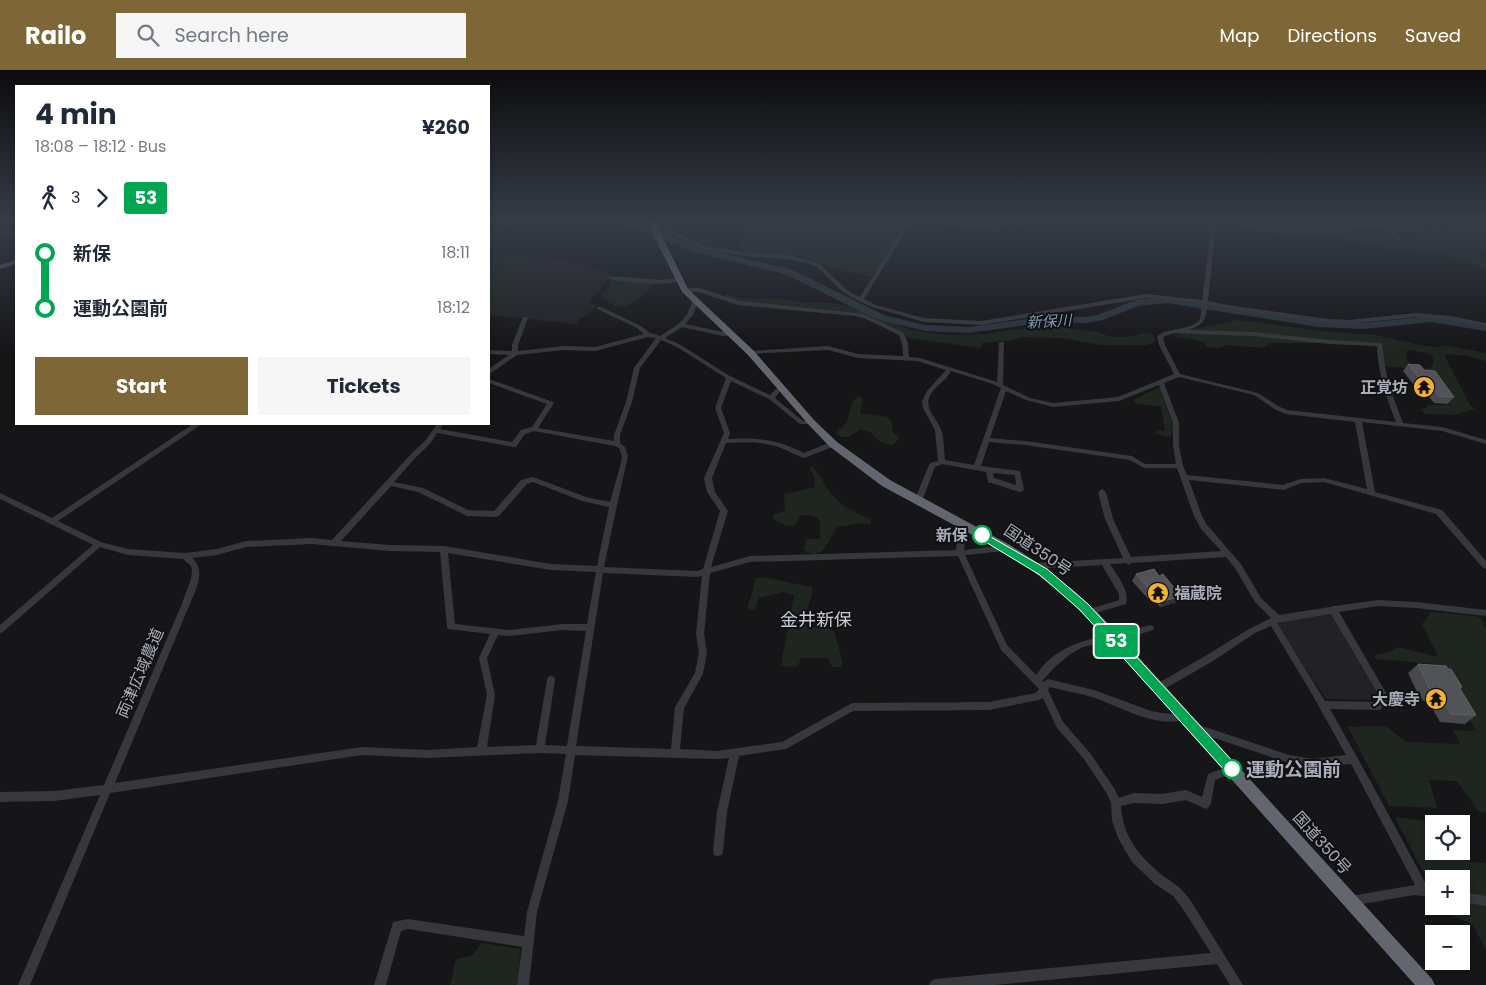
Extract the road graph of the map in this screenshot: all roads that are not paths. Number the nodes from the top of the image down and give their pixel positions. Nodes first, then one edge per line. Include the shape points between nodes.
1 (672, 265) edge
2 (816, 265) edge
3 (883, 265) edge
4 (1210, 265) edge
5 (610, 278) dead end
6 (679, 280) junction
7 (685, 290) junction
8 (861, 300) junction
9 (695, 301) junction
10 (1206, 302) junction
11 (599, 308) dead end
12 (525, 318) dead end
13 (681, 325) junction
14 (1486, 325) edge
15 (1173, 331) junction
16 (730, 334) junction
17 (648, 335) junction
18 (661, 338) junction
19 (1002, 343) dead end
20 (490, 352) edge
21 (515, 353) junction
22 (751, 353) junction
23 (906, 358) junction
24 (949, 370) junction
25 (490, 371) edge
26 (1178, 375) junction
27 (729, 378) junction
28 (490, 380) edge
29 (1162, 382) junction
30 (1002, 387) junction
31 (778, 390) dead end
32 (771, 398) junction
33 (1358, 421) junction
34 (810, 422) junction
35 (196, 425) edge
36 (439, 425) edge
37 (1401, 425) junction
38 (534, 428) junction
39 (436, 431) junction
40 (987, 440) junction
41 (723, 441) junction
42 (1486, 442) edge
43 (617, 444) junction
44 (833, 444) junction
45 (942, 462) junction
46 (1180, 466) junction
47 (977, 468) junction
48 (989, 470) dead end
49 (1184, 477) junction
50 (389, 482) junction
51 (1102, 492) dead end
52 (1371, 492) junction
53 (0, 496) edge
54 (918, 501) junction
55 (613, 505) junction
56 (53, 521) junction
57 (966, 527) junction
58 (334, 543) junction
59 (99, 544) junction
60 (444, 548) junction
61 (1006, 548) junction
62 (960, 553) junction
63 (1227, 554) junction
64 (185, 556) junction
65 (1129, 562) junction
66 (1105, 563) junction
67 (1034, 566) junction
68 (1486, 566) edge
69 (600, 569) junction
70 (706, 570) junction
71 (1333, 609) junction
72 (1089, 612) junction
73 (1486, 613) edge
74 (1274, 620) junction
75 (591, 628) junction
76 (1150, 628) dead end
77 (0, 630) edge
78 (495, 633) junction
79 (1113, 638) junction
80 (551, 680) dead end
81 (1041, 684) junction
82 (1158, 688) junction
83 (1323, 705) junction
84 (1184, 716) junction
85 (1196, 730) junction
86 (540, 749) junction
87 (571, 750) junction
88 (481, 752) junction
89 (734, 752) junction
90 (674, 753) junction
91 (1353, 759) junction
92 (1232, 769) junction
93 (108, 789) junction
94 (0, 797) edge
95 (1116, 803) junction
96 (718, 851) dead end
97 (1425, 886) edge
98 (1425, 891) edge
99 (1470, 898) edge
100 (1351, 901) junction
101 (1486, 901) edge
102 (527, 942) junction
103 (1219, 958) junction
104 (24, 985) edge
105 (380, 985) edge
106 (523, 985) edge
107 (935, 985) edge
108 (1238, 985) edge
109 (1426, 985) edge

1 - 6 highway, 国道350号
2 - 8 street via 846,292
3 - 8 street
4 - 10 street
5 - 6 street via 661,282
6 - 7 highway, 国道350号
7 - 9 highway, 国道350号
7 - 23 street via 700,290 738,302 866,317 902,334
8 - 10 street via 904,316 969,324 1146,296
9 - 13 street via 690,315
9 - 16 highway, 国道350号
10 - 14 street via 1329,321 1416,315
10 - 15 street via 1201,322 1194,327
11 - 17 street
12 - 21 street
13 - 16 street
13 - 18 street
15 - 26 street via 1164,333 1159,340
15 - 37 street via 1380,344 1385,390
16 - 22 highway, 国道350号
17 - 18 street
17 - 21 street via 595,348
18 - 27 street
18 - 43 street via 637,368
19 - 30 street
20 - 21 street
21 - 25 street
22 - 23 street via 828,348 858,356
22 - 34 highway, 国道350号
23 - 24 street
24 - 30 street
24 - 45 street via 946,378 925,400 938,431
26 - 29 street
26 - 33 street via 1256,394 1274,408 1286,412
27 - 32 street
27 - 41 street via 718,408 727,433
28 - 38 street via 551,402
29 - 30 street via 1119,399 1053,405 1028,399
29 - 46 street via 1176,423
30 - 40 street
31 - 32 street
32 - 34 street via 802,423
33 - 37 street
33 - 52 street
34 - 44 highway, 国道350号
35 - 56 street
36 - 39 street
37 - 42 street via 1442,429
38 - 39 street via 523,432 514,445
38 - 43 street
39 - 50 street
40 - 46 street via 1132,458 1144,466
40 - 47 street
41 - 44 street via 764,440 804,456
41 - 70 street via 708,478 711,492 724,510
43 - 55 street via 625,456
44 - 54 highway, 国道350号 via 870,473
45 - 47 street
45 - 54 street via 932,465
46 - 49 street
47 - 48 street
49 - 52 street via 1284,488 1300,481 1324,480
49 - 63 street via 1204,527
50 - 55 street via 420,490 467,513 496,514 524,482 533,479 585,499
50 - 58 street
51 - 65 street via 1109,519
52 - 68 street via 1439,512
53 - 56 street
54 - 57 highway, 国道350号
55 - 69 street
56 - 59 street
57 - 61 highway, 国道350号
57 - 62 street
58 - 60 street
58 - 64 street via 285,541 246,544
59 - 64 street via 128,552
59 - 77 street
60 - 69 street via 551,567
60 - 78 street via 451,627
61 - 62 street
61 - 67 highway, 国道350号
62 - 70 street via 750,559
62 - 81 street via 1004,647
63 - 65 street
63 - 74 street
64 - 93 street, 両津広域農道 via 194,564 195,579
65 - 66 street
66 - 67 street
66 - 72 street via 1123,594 1123,602
67 - 72 highway, 国道350号
69 - 70 street via 697,574
69 - 75 street
70 - 90 street via 700,634 703,653 699,674 680,707
71 - 73 street via 1391,603
71 - 74 street
71 - 83 street via 1385,698 1378,706
72 - 79 highway, 国道350号
74 - 82 street
74 - 83 street
75 - 78 street via 562,627
75 - 87 street
76 - 79 street
78 - 88 street via 483,658 491,695
79 - 81 street via 1084,643 1040,675
79 - 82 highway, 国道350号
80 - 86 street
81 - 84 street via 1092,693 1150,714
81 - 89 street via 1040,696 989,706 852,707 783,746
81 - 95 street via 1060,725 1100,773
82 - 84 highway, 国道350号
83 - 91 street
84 - 85 highway, 国道350号
85 - 91 street via 1289,759 1313,763
85 - 92 highway, 国道350号
86 - 87 street
86 - 88 street
87 - 90 street
87 - 102 street via 563,801 532,912
88 - 93 street via 345,752
89 - 90 street via 716,755
89 - 96 street
91 - 97 street
92 - 95 street via 1211,776 1206,804 1186,794 1162,799 1134,798
92 - 100 highway, 国道350号
93 - 94 street via 54,796
93 - 104 street, 両津広域農道
95 - 103 street via 1123,838 1136,858 1177,892
98 - 100 street
99 - 101 street
100 - 109 highway, 国道350号
102 - 105 street via 408,924 397,926
102 - 106 street
103 - 107 street
103 - 108 street

